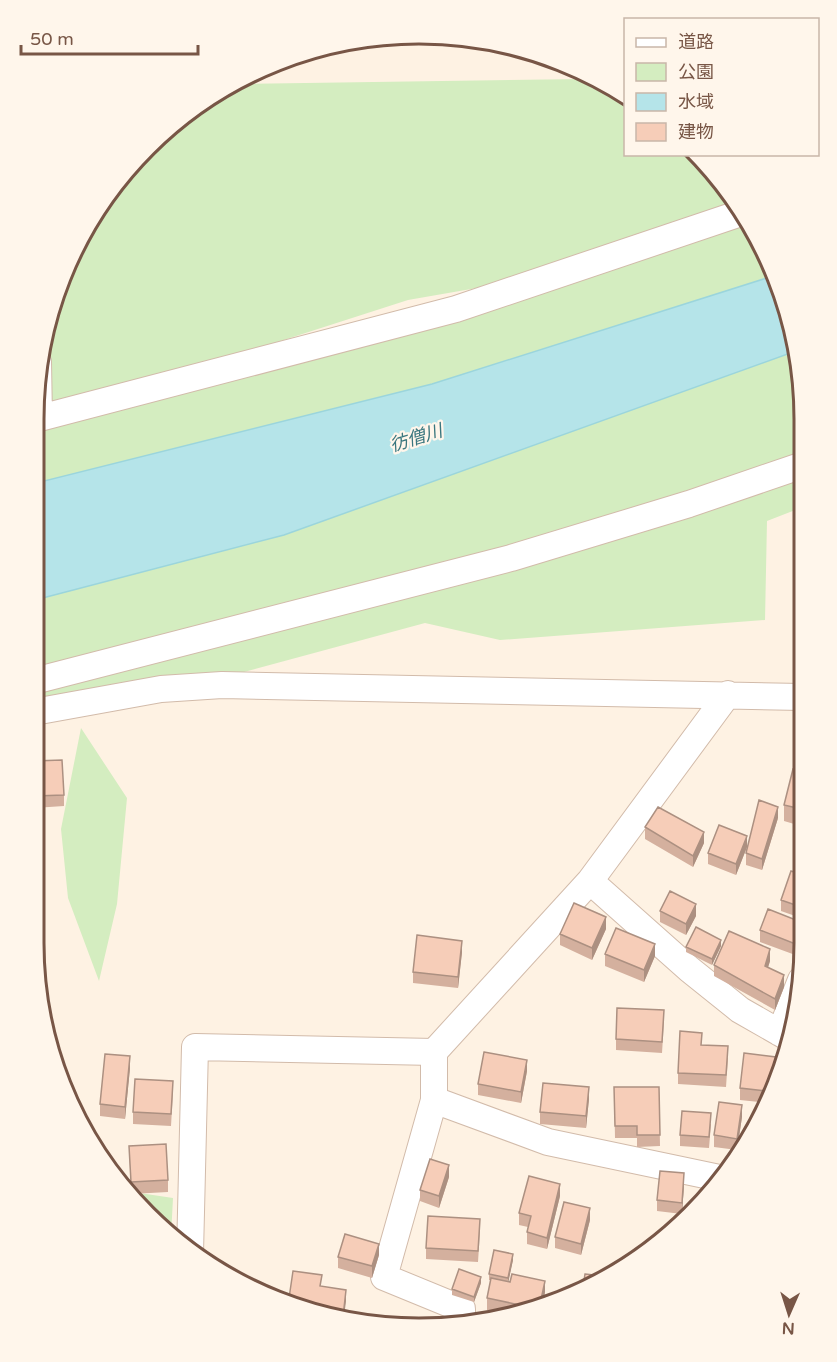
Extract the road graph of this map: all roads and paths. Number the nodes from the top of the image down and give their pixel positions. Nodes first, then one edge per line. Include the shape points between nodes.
1 (733, 216) edge
2 (44, 417) edge
3 (794, 468) edge
4 (44, 678) edge
5 (728, 694) junction
6 (794, 697) edge
7 (44, 710) edge
8 (590, 881) junction
9 (782, 1035) edge
10 (434, 1052) junction
11 (434, 1100) junction
12 (712, 1177) edge
13 (190, 1241) edge
14 (462, 1316) edge

1 - 2 street via 456,309
3 - 4 street via 511,558
5 - 6 street
5 - 7 street via 222,684 161,689
5 - 8 street
8 - 9 street via 740,1010
8 - 10 street
10 - 11 street
10 - 13 street via 195,1047
11 - 12 street via 548,1142
11 - 14 street via 384,1277 462,1309

